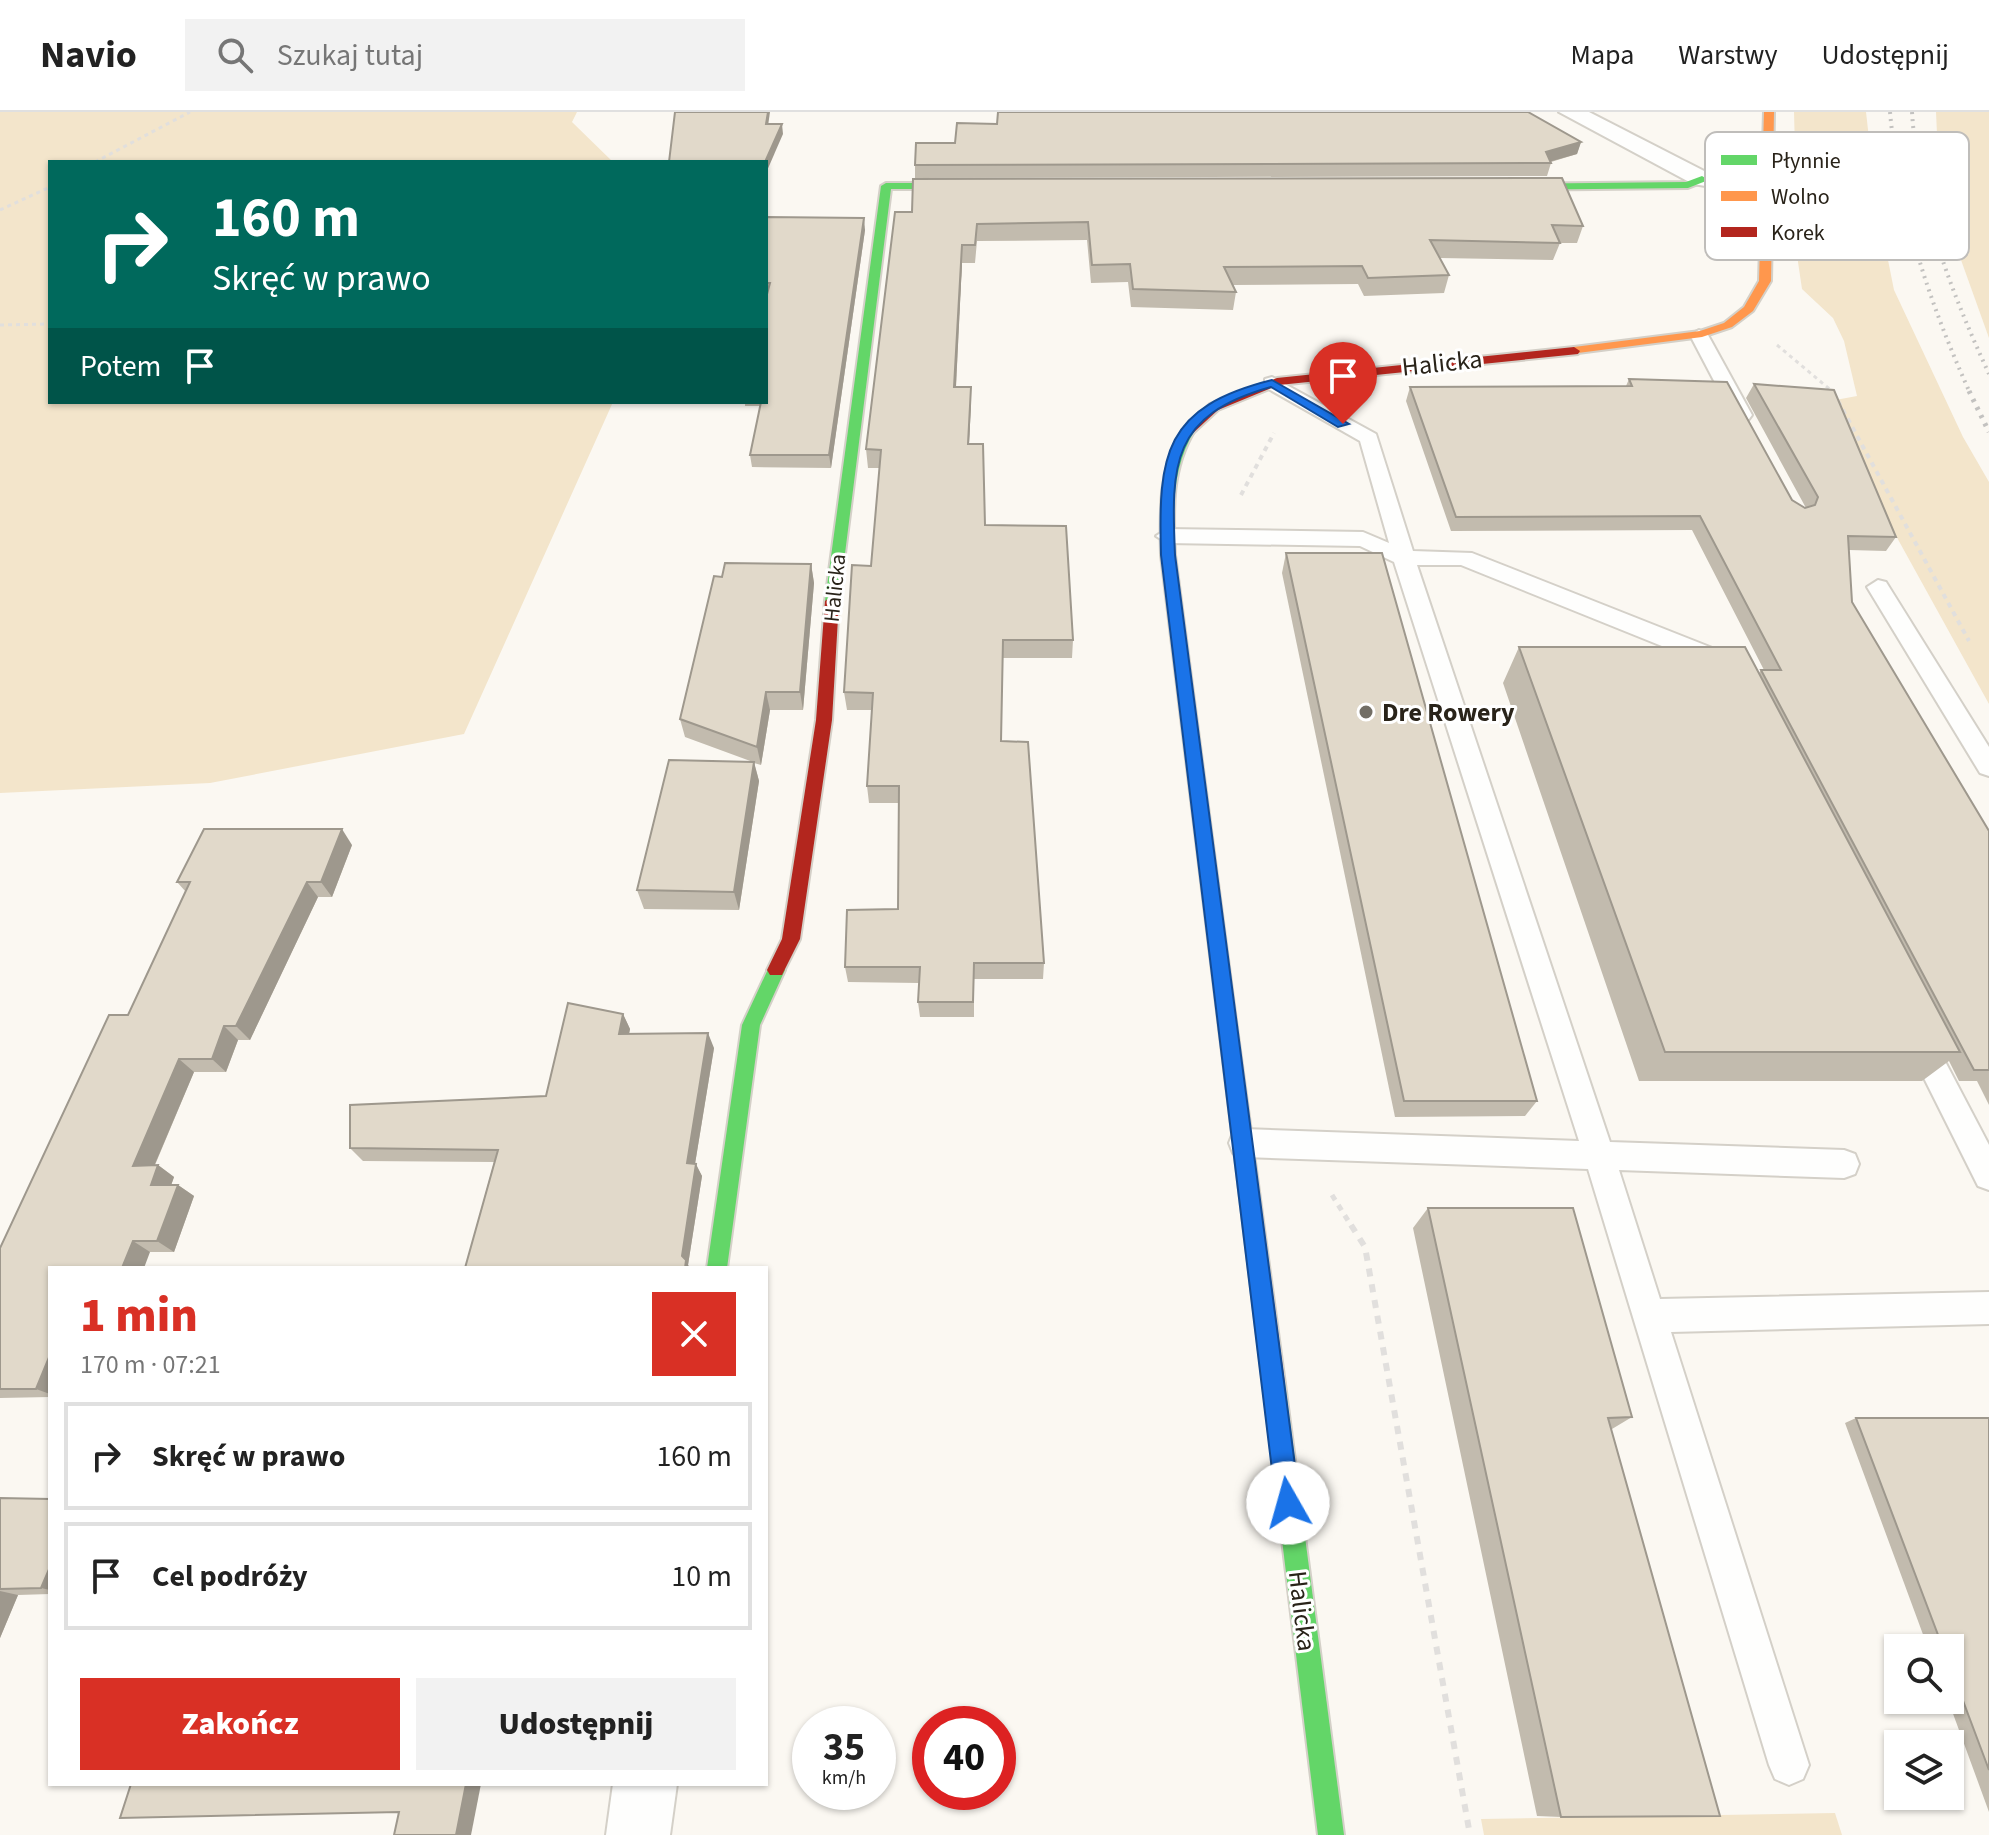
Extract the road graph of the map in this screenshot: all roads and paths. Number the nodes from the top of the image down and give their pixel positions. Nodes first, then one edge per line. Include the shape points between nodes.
1 (190, 112) edge
2 (1571, 112) edge
3 (1769, 112) edge
4 (1768, 132) edge
5 (99, 160) edge
6 (1702, 179) junction
7 (1705, 179) edge
8 (995, 186) edge
9 (1492, 187) edge
10 (48, 188) edge
11 (0, 210) edge
12 (1765, 260) edge
13 (1744, 318) junction
14 (48, 324) edge
15 (0, 325) edge
16 (1699, 335) junction
17 (1272, 383) junction
18 (1279, 424) dead end
19 (1751, 430) edge
20 (1236, 502) dead end
21 (1167, 536) junction
22 (1404, 558) junction
23 (1878, 587) dead end
24 (1974, 650) dead end
25 (1733, 676) edge
26 (1989, 767) edge
27 (1904, 1009) edge
28 (1244, 1143) junction
29 (1599, 1155) junction
30 (1844, 1164) dead end
31 (1989, 1176) edge
32 (1335, 1202) dead end
33 (717, 1266) edge
34 (1989, 1308) edge
35 (1649, 1316) junction
36 (1789, 1765) dead end
37 (645, 1786) edge
38 (638, 1835) edge
39 (1331, 1835) edge
40 (1470, 1835) edge

1 - 5 path
2 - 6 street
3 - 4 street
6 - 7 street
6 - 9 street via 1688,185
8 - 33 street, Halicka via 886,186 833,591 824,720 791,939 751,1025
10 - 11 path
12 - 13 street via 1765,281
13 - 16 street, Halicka
13 - 24 path via 1830,386
14 - 15 path
16 - 17 street, Halicka
16 - 19 lane
17 - 21 street, Halicka via 1240,392 1189,426 1172,455 1165,493
17 - 22 lane via 1369,438
18 - 20 path
21 - 22 lane via 1363,539
21 - 28 street, Halicka
22 - 25 lane via 1464,558 1726,662
22 - 29 lane
23 - 26 lane
27 - 31 lane
28 - 29 lane
28 - 39 street, Halicka
29 - 30 lane
29 - 35 lane
32 - 40 path via 1365,1247
34 - 35 lane
35 - 36 lane
37 - 38 street

